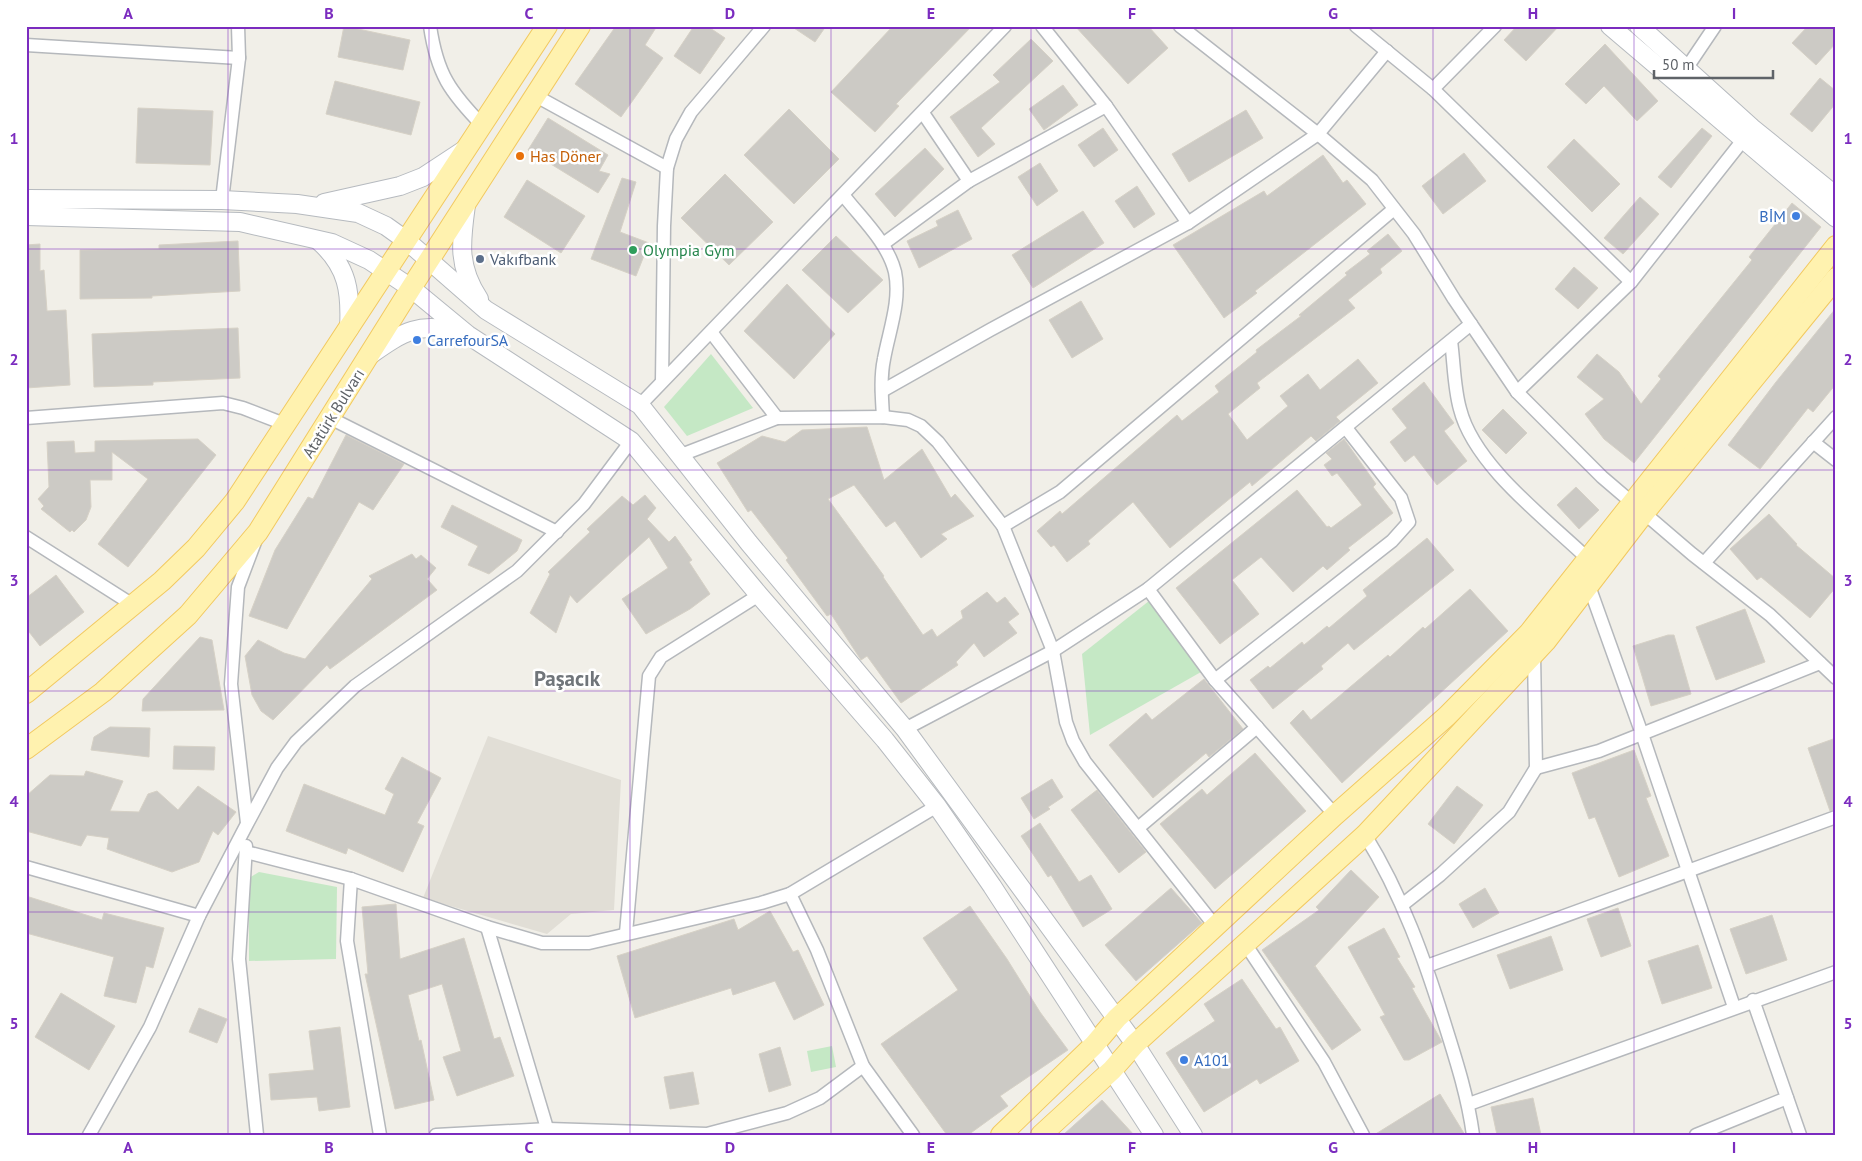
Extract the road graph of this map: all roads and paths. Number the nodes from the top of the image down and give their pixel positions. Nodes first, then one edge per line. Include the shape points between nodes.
1 (238, 26) edge
2 (430, 26) edge
3 (546, 26) edge
4 (580, 26) edge
5 (764, 26) edge
6 (1006, 26) edge
7 (1042, 26) edge
8 (1180, 26) edge
9 (1356, 26) edge
10 (1495, 26) edge
11 (1610, 26) edge
12 (1639, 26) edge
13 (1715, 26) edge
14 (26, 45) edge
15 (1387, 51) junction
16 (239, 58) junction
17 (1686, 69) junction
18 (1434, 89) junction
19 (536, 96) junction
20 (1106, 106) junction
21 (923, 113) junction
22 (483, 126) junction
23 (1318, 134) junction
24 (1743, 140) junction
25 (467, 149) junction
26 (667, 168) junction
27 (969, 181) junction
28 (844, 196) junction
29 (1836, 196) edge
30 (26, 199) edge
31 (222, 200) junction
32 (466, 205) junction
33 (314, 206) junction
34 (1394, 209) junction
35 (26, 216) edge
36 (1836, 218) edge
37 (1188, 223) junction
38 (316, 239) junction
39 (407, 241) junction
40 (883, 244) junction
41 (1836, 246) edge
42 (430, 261) junction
43 (385, 271) junction
44 (1836, 278) edge
45 (1631, 282) junction
46 (411, 288) junction
47 (486, 310) junction
48 (1471, 324) junction
49 (349, 330) junction
50 (712, 332) junction
51 (468, 335) junction
52 (1451, 341) junction
53 (368, 357) junction
54 (662, 381) junction
55 (882, 391) junction
56 (1517, 392) junction
57 (640, 405) junction
58 (884, 417) junction
59 (1836, 417) edge
60 (26, 418) edge
61 (330, 418) junction
62 (777, 418) junction
63 (287, 425) junction
64 (1346, 428) junction
65 (631, 441) junction
66 (1813, 442) junction
67 (681, 454) junction
68 (1836, 460) edge
69 (1639, 507) junction
70 (1003, 526) junction
71 (258, 532) junction
72 (557, 532) junction
73 (26, 537) edge
74 (1587, 558) junction
75 (1704, 563) junction
76 (1589, 586) junction
77 (1148, 589) junction
78 (759, 595) junction
79 (133, 605) junction
80 (1053, 651) junction
81 (1534, 654) junction
82 (1820, 663) junction
83 (1836, 678) edge
84 (1215, 680) junction
85 (26, 693) edge
86 (1257, 727) junction
87 (906, 728) junction
88 (1642, 734) junction
89 (26, 749) edge
90 (1536, 768) junction
91 (937, 806) junction
92 (1335, 815) junction
93 (1836, 817) edge
94 (247, 824) junction
95 (1138, 828) junction
96 (1365, 835) junction
97 (246, 852) junction
98 (26, 867) edge
99 (1688, 869) junction
100 (351, 879) junction
101 (790, 894) junction
102 (1402, 905) junction
103 (199, 916) junction
104 (1215, 926) junction
105 (488, 927) junction
106 (626, 933) junction
107 (1246, 945) junction
108 (1427, 966) junction
109 (1836, 972) edge
110 (1753, 1000) junction
111 (1734, 1007) junction
112 (1116, 1018) junction
113 (1135, 1044) junction
114 (1094, 1045) junction
115 (863, 1066) junction
116 (1112, 1070) junction
117 (1787, 1098) junction
118 (1469, 1104) junction
119 (549, 1132) edge
120 (707, 1134) edge
121 (89, 1135) edge
122 (257, 1135) edge
123 (380, 1135) edge
124 (436, 1135) edge
125 (913, 1135) edge
126 (1001, 1135) edge
127 (1041, 1135) edge
128 (1154, 1135) edge
129 (1193, 1135) edge
130 (1363, 1135) edge
131 (1473, 1135) edge
132 (1696, 1135) edge
133 (1800, 1135) edge

1 - 16 street
2 - 22 street via 434,53 444,79
3 - 22 main road, Atatürk Bulvarı
4 - 19 main road, Atatürk Bulvarı
5 - 26 street via 690,112 676,139
6 - 21 street
7 - 20 street
8 - 23 street
9 - 15 street
10 - 18 street
11 - 24 main road
12 - 17 main road
13 - 17 street
14 - 16 street
15 - 18 street
15 - 23 street
16 - 31 street
17 - 29 main road
18 - 45 street
19 - 26 street
19 - 32 main road, Atatürk Bulvarı
20 - 27 street
20 - 37 street
21 - 27 street
21 - 28 street
22 - 25 main road, Atatürk Bulvarı
23 - 34 street via 1372,180
23 - 37 street
24 - 36 main road
24 - 45 street
25 - 33 main road via 423,177 400,186
25 - 39 main road, Atatürk Bulvarı
26 - 54 street
27 - 40 street
28 - 40 street
28 - 50 street
30 - 31 main road
31 - 33 main road
32 - 42 main road, Atatürk Bulvarı
32 - 47 main road via 461,243 463,266 472,289
33 - 39 main road via 358,214 386,226
34 - 48 street via 1414,234
34 - 70 street via 1060,492
35 - 38 main road via 240,222
37 - 55 street
38 - 43 main road via 358,254
38 - 49 main road via 334,254 342,270 350,301
39 - 42 main road
39 - 43 main road, Atatürk Bulvarı
40 - 55 street via 895,271 898,296 883,362
41 - 69 main road
42 - 46 main road, Atatürk Bulvarı
42 - 47 main road
43 - 46 main road
43 - 49 main road, Atatürk Bulvarı
44 - 69 main road
45 - 56 street
46 - 51 main road
46 - 53 main road, Atatürk Bulvarı
47 - 57 main road
48 - 52 street
48 - 56 street
49 - 63 main road, Atatürk Bulvarı
50 - 54 street
50 - 62 street
51 - 53 main road via 442,327 424,328 403,333
51 - 65 main road
52 - 64 street
52 - 74 street via 1460,409 1475,445 1494,469
53 - 61 main road, Atatürk Bulvarı
54 - 57 street
55 - 58 street
56 - 69 street via 1602,477
57 - 67 main road
58 - 62 street
58 - 70 street via 908,420 921,426 938,442
59 - 66 street
60 - 63 street via 222,403
61 - 71 main road, Atatürk Bulvarı
61 - 72 street
62 - 67 street
63 - 79 main road, Atatürk Bulvarı via 235,501 196,548
64 - 77 street
64 - 84 street via 1401,498 1409,522 1392,540
65 - 72 street via 584,504
65 - 78 main road
66 - 68 street
66 - 75 street
67 - 87 main road via 749,543
69 - 74 main road
69 - 75 street
69 - 76 main road
70 - 80 street
71 - 89 main road, Atatürk Bulvarı via 188,615 103,692
71 - 94 street via 238,588 231,684
72 - 94 street via 517,571 356,686 321,716 277,768
73 - 79 street
74 - 92 main road via 1529,633 1447,716
75 - 82 street via 1770,615
76 - 81 main road
76 - 88 street
77 - 80 street
77 - 84 street
78 - 91 main road via 885,740
78 - 106 street via 661,657 649,676
79 - 85 main road, Atatürk Bulvarı
80 - 87 street
80 - 95 street via 1066,722 1073,741 1085,762
81 - 90 street
81 - 96 main road
82 - 83 street
82 - 88 street
84 - 86 street
86 - 92 street
86 - 95 street
87 - 112 main road
88 - 90 street via 1599,751
88 - 99 street
90 - 102 street via 1509,812
91 - 101 street
91 - 114 main road
92 - 104 main road
93 - 99 street
94 - 97 street
94 - 103 street
95 - 104 street
96 - 102 street via 1386,868
96 - 107 main road
97 - 100 street
97 - 122 street via 239,959
98 - 103 street
99 - 108 street
99 - 111 street
100 - 105 street
100 - 123 street via 347,941
101 - 106 street
101 - 115 street via 817,950
102 - 108 street
103 - 121 street via 150,1027
104 - 112 main road
105 - 106 street via 542,943 589,943
105 - 119 street
107 - 113 main road
107 - 130 street via 1324,1062
108 - 118 street
109 - 110 street
110 - 111 street
110 - 117 street
111 - 118 street
112 - 113 main road
112 - 114 main road
113 - 116 main road
113 - 129 main road
114 - 116 main road
114 - 126 main road
115 - 120 street via 820,1098 787,1113
115 - 125 street
116 - 127 main road
116 - 128 main road
117 - 132 street
117 - 133 street
118 - 131 street
119 - 120 street
119 - 124 street

